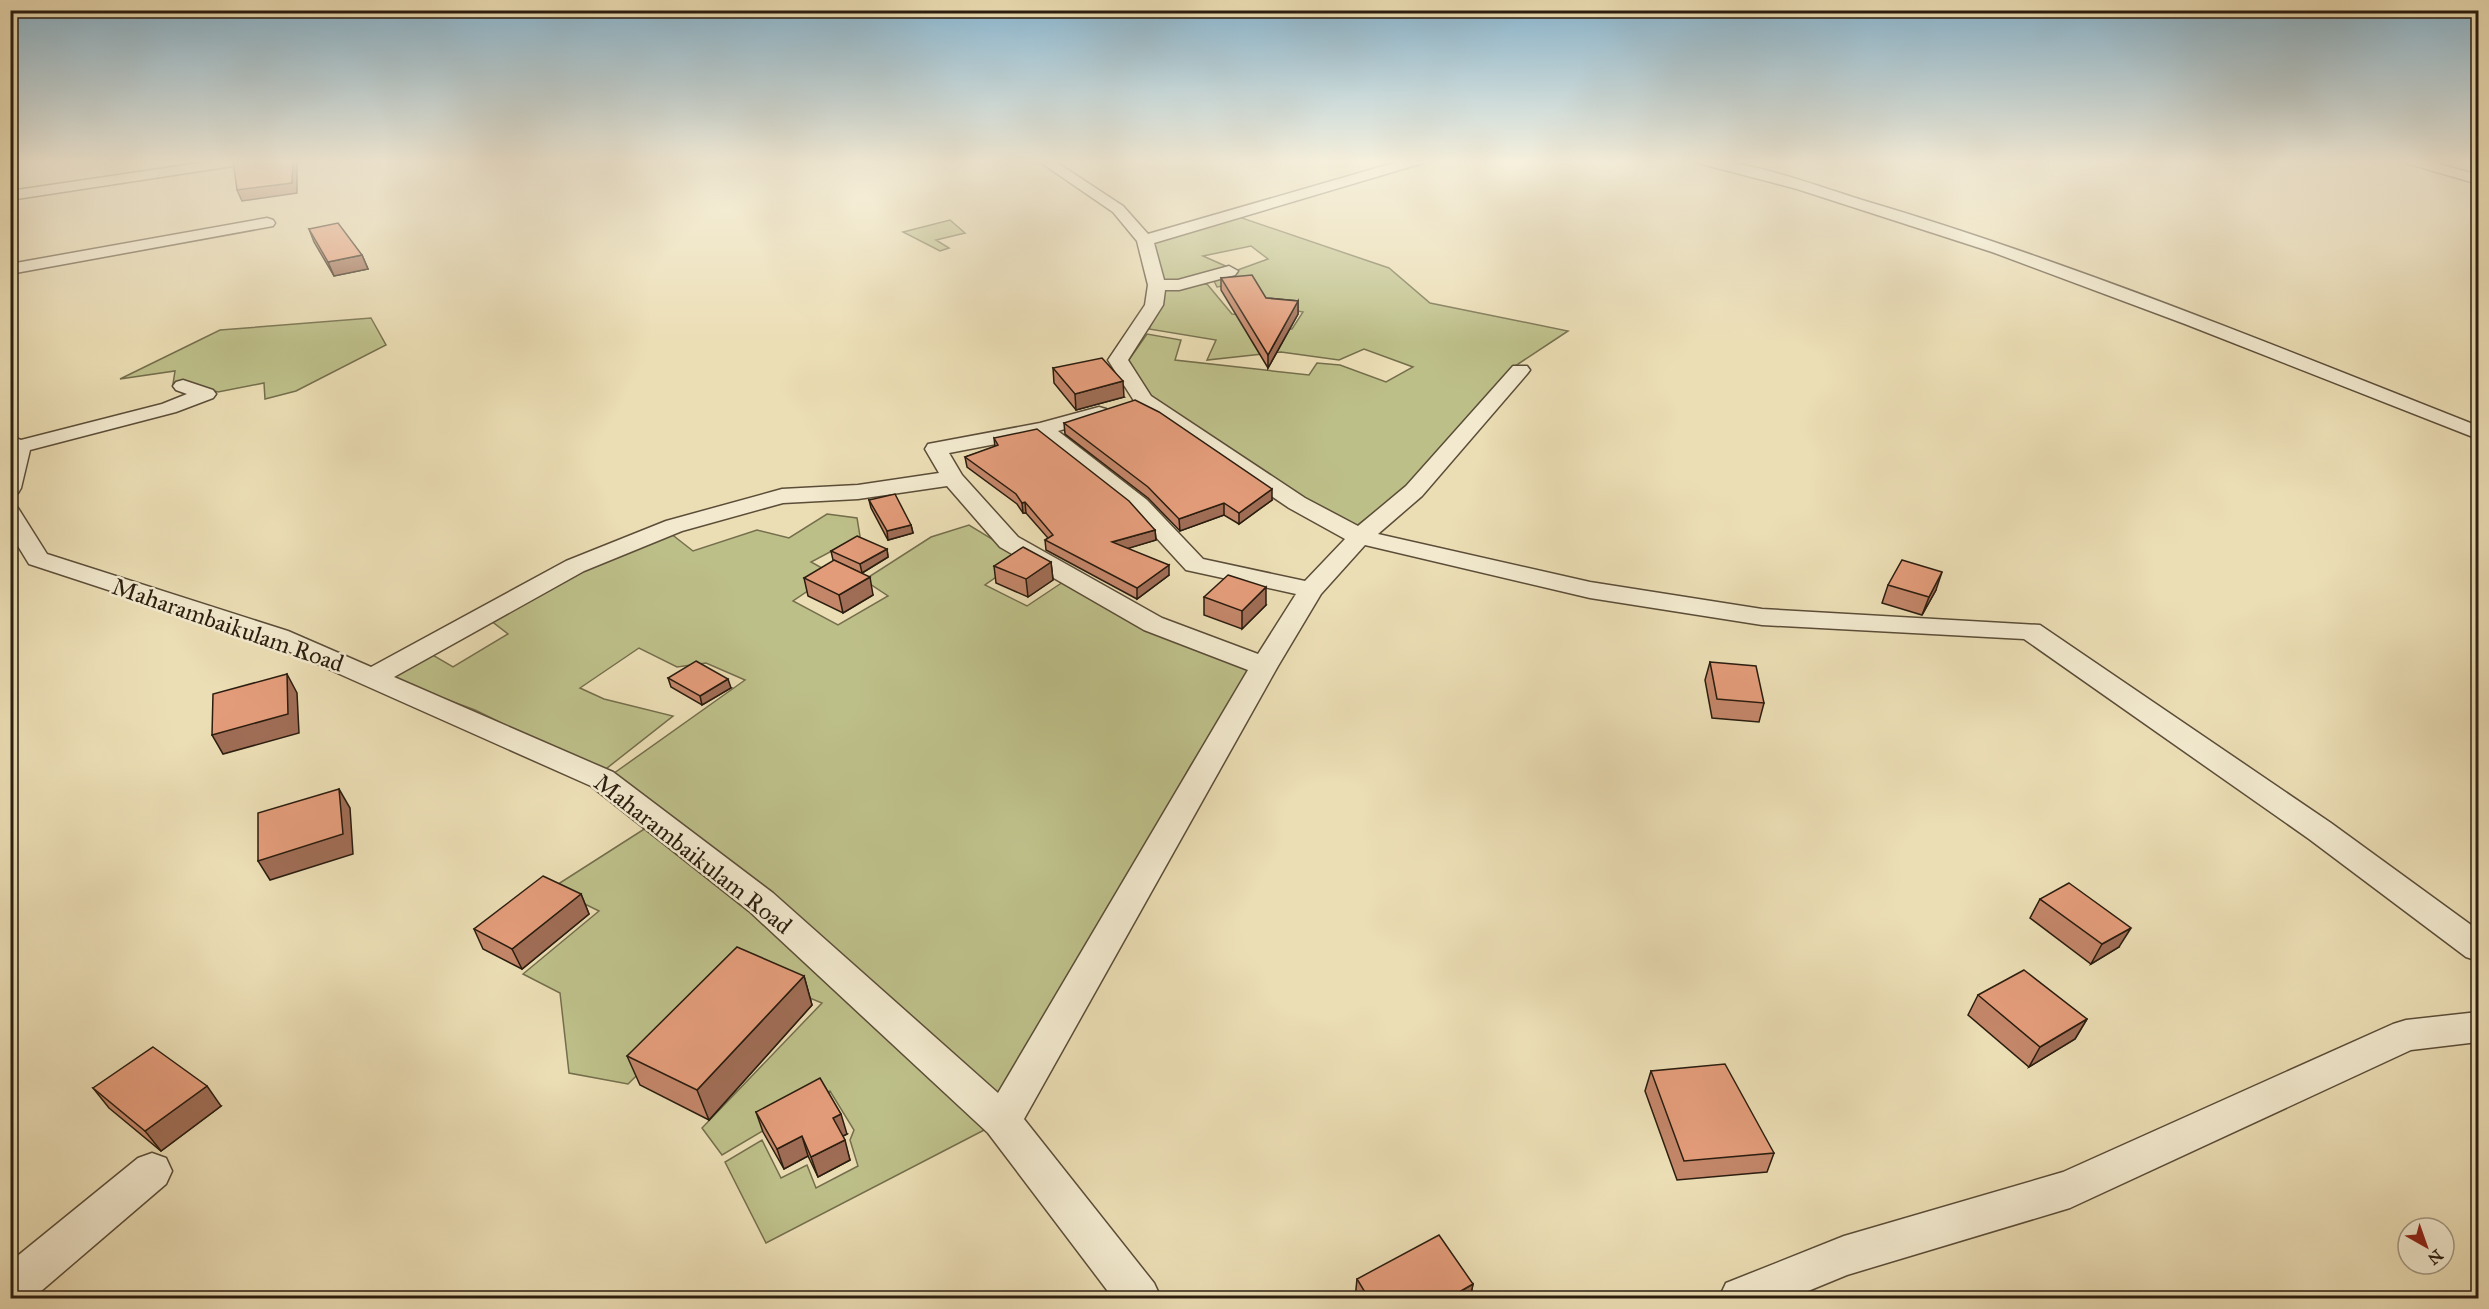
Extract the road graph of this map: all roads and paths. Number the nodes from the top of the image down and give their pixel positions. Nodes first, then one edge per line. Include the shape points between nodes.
1 (1128, 221) edge
2 (1209, 221) edge
3 (1918, 221) edge
4 (267, 223) dead end
5 (1144, 240) junction
6 (10, 268) edge
7 (1228, 271) dead end
8 (1157, 285) junction
9 (1520, 370) dead end
10 (183, 386) dead end
11 (1143, 400) junction
12 (1042, 429) junction
13 (2478, 433) edge
14 (14, 446) edge
15 (953, 478) junction
16 (10, 488) edge
17 (10, 513) edge
18 (1360, 537) junction
19 (1311, 590) junction
20 (1264, 666) junction
21 (374, 677) junction
22 (2478, 948) edge
23 (2478, 1027) edge
24 (1002, 1121) junction
25 (152, 1171) dead end
26 (10, 1290) edge
27 (1139, 1299) edge
28 (1741, 1299) edge

1 - 5 street
2 - 5 street
3 - 13 street via 2148,304
4 - 6 street
5 - 8 street
7 - 8 street via 1179,285
8 - 11 street via 1154,305 1118,360
9 - 18 street via 1414,491
10 - 14 street via 207,394 170,408
11 - 12 street
11 - 18 street via 1297,502
12 - 15 street via 936,449
12 - 19 street via 1139,505 1195,565
14 - 16 street
15 - 20 street via 1009,542 1153,624
15 - 21 street via 858,492 782,496 674,526 575,566
17 - 21 street, Maharambaikulam Road via 38,560 279,637
18 - 19 street
18 - 22 street via 1590,590 1762,617 2031,631 2319,831
19 - 20 street
20 - 24 street
21 - 24 street, Maharambaikulam Road via 602,779 761,902
23 - 28 street via 2406,1035 2070,1189 1844,1256
24 - 27 street, Maharambaikulam Road
25 - 26 street

